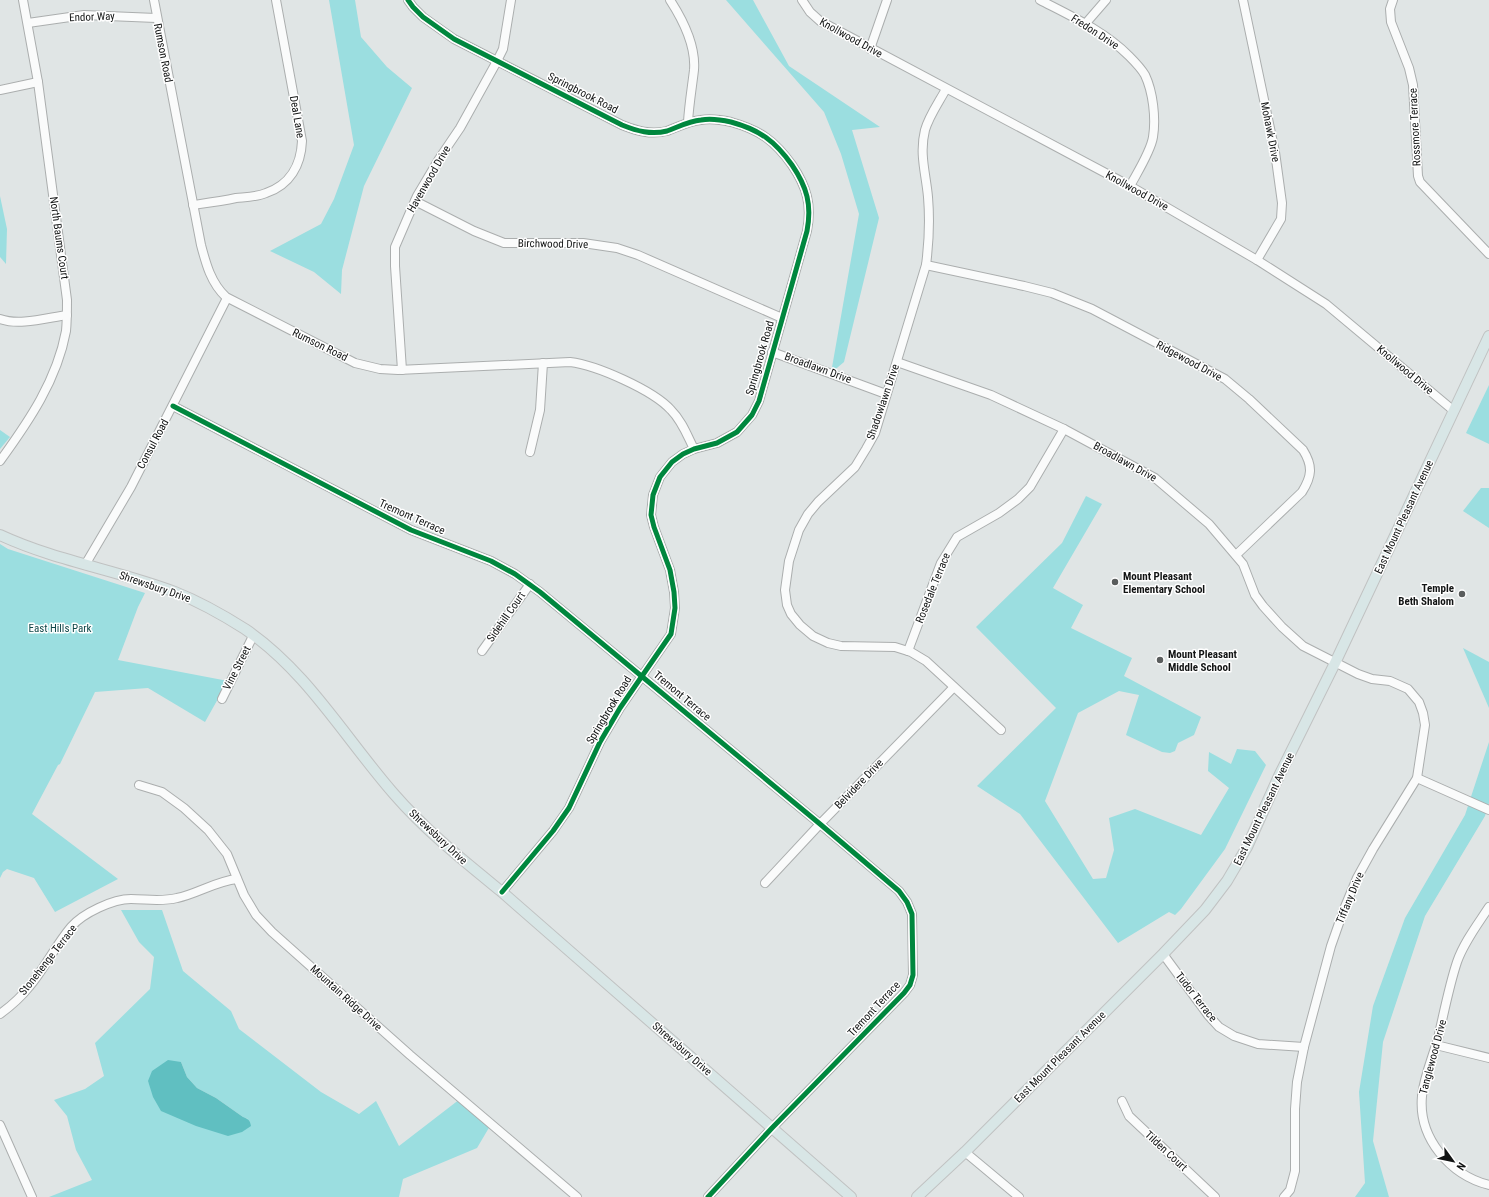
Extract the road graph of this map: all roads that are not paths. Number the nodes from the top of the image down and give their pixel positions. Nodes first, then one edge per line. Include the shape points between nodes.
1 (24, 0) edge
2 (154, 0) edge
3 (276, 0) edge
4 (408, 0) edge
5 (512, 0) edge
6 (670, 0) edge
7 (802, 0) edge
8 (887, 0) edge
9 (1040, 0) edge
10 (1106, 0) edge
11 (1243, 0) edge
12 (1393, 0) edge
13 (156, 18) junction
14 (28, 23) junction
15 (1086, 23) junction
16 (870, 49) junction
17 (497, 60) junction
18 (38, 82) junction
19 (946, 89) junction
20 (0, 90) edge
21 (688, 122) junction
22 (1130, 186) junction
23 (415, 201) junction
24 (193, 205) junction
25 (1489, 254) edge
26 (1257, 260) junction
27 (926, 265) junction
28 (227, 298) junction
29 (67, 315) junction
30 (782, 318) junction
31 (0, 319) edge
32 (1489, 336) edge
33 (772, 352) junction
34 (897, 362) junction
35 (543, 363) junction
36 (402, 370) junction
37 (886, 394) junction
38 (173, 406) junction
39 (1454, 411) junction
40 (1064, 429) junction
41 (694, 449) junction
42 (530, 452) dead end
43 (0, 461) edge
44 (0, 535) edge
45 (1236, 555) junction
46 (85, 565) junction
47 (530, 584) junction
48 (253, 636) junction
49 (482, 651) dead end
50 (908, 651) junction
51 (1335, 663) junction
52 (641, 676) junction
53 (954, 687) junction
54 (222, 699) dead end
55 (1001, 730) dead end
56 (1417, 778) junction
57 (139, 785) dead end
58 (1489, 810) edge
59 (820, 824) junction
60 (237, 879) junction
61 (765, 883) dead end
62 (502, 892) junction
63 (1489, 906) edge
64 (1163, 954) junction
65 (0, 1014) edge
66 (1436, 1045) junction
67 (1304, 1047) junction
68 (1489, 1058) edge
69 (1122, 1101) dead end
70 (0, 1125) edge
71 (772, 1128) junction
72 (965, 1152) junction
73 (1489, 1185) edge
74 (32, 1197) edge
75 (577, 1197) edge
76 (708, 1197) edge
77 (851, 1197) edge
78 (917, 1197) edge
79 (1019, 1197) edge
80 (1215, 1197) edge
81 (1284, 1197) edge

1 - 14 street, North Baums Court
2 - 13 street, Rumson Road
3 - 24 street, Deal Lane via 302,141 298,165 280,186 266,193
4 - 17 street, Springbrook Road via 423,17 454,39
5 - 17 street, Havenwood Drive via 503,49
6 - 21 street via 688,34 693,53 694,69
7 - 16 street, Knollwood Drive via 820,22
8 - 16 street
9 - 15 street, Fredon Drive
10 - 15 street
11 - 26 street, Mohawk Drive via 1275,152 1282,203 1281,219
12 - 25 street, Rossmore Terrace via 1390,9 1391,22 1409,68 1412,85 1420,182
13 - 14 street, Endor Way via 84,15
13 - 24 street, Rumson Road
14 - 18 street, North Baums Court
15 - 22 street, Fredon Drive via 1116,43 1135,62 1145,74 1150,91 1154,109 1153,138
16 - 19 street, Knollwood Drive
17 - 21 street, Springbrook Road via 637,131 666,131
17 - 23 street, Havenwood Drive via 475,104
18 - 20 street
18 - 29 street, North Baums Court
19 - 22 street, Knollwood Drive
19 - 27 street, Shadowlawn Drive via 928,123 923,145 922,158 929,218
21 - 30 street, Springbrook Road via 702,119 720,120 758,131 785,155 799,176 809,205 810,218
22 - 26 street, Knollwood Drive
23 - 30 street, Birchwood Drive via 504,243 583,243 617,248
23 - 36 street, Havenwood Drive via 395,247
24 - 28 street, Rumson Road via 207,268
26 - 39 street, Knollwood Drive via 1326,304
27 - 34 street, Shadowlawn Drive
27 - 45 street, Ridgewood Drive via 1024,286 1092,309 1225,379 1250,399 1303,450 1309,459 1311,470 1302,492
28 - 36 street, Rumson Road via 355,362 380,369
28 - 38 street, Consul Road
29 - 31 street via 17,322
29 - 43 street, North Baums Court via 60,356 50,382 37,407
30 - 33 street, Springbrook Road
32 - 39 main road, East Mount Pleasant Avenue
33 - 37 street, Broadlawn Drive
33 - 41 street, Springbrook Road via 759,401 747,421 737,432 724,440
34 - 37 street, Shadowlawn Drive
34 - 40 street, Broadlawn Drive via 991,395
35 - 36 street, Rumson Road
35 - 41 street, Rumson Road via 579,363 636,386 670,408 679,419
35 - 42 street via 540,410
37 - 50 street, Shadowlawn Drive via 875,433 855,467 818,502 799,530 789,562 785,590 791,614 813,636 842,646 895,647
38 - 46 street, Consul Road
38 - 47 street, Tremont Terrace via 411,530 491,562
39 - 51 main road, East Mount Pleasant Avenue
40 - 45 street, Broadlawn Drive via 1155,478 1209,524
40 - 50 street, Rosedale Terrace via 1033,482 1018,499 957,537 941,563
41 - 52 street, Springbrook Road via 682,454 667,466 653,495 652,521 670,570 675,608 671,634
44 - 46 main road, Shrewsbury Drive via 50,555
45 - 51 street, Broadlawn Drive via 1255,595 1282,627 1304,646
46 - 48 main road, Shrewsbury Drive via 175,592 210,609
47 - 49 street, Sidehill Court
47 - 52 street, Tremont Terrace
48 - 54 street, Vine Street
48 - 62 main road, Shrewsbury Drive via 286,663 309,687 369,764 416,817 446,846
50 - 53 street, Shadowlawn Drive via 926,661
51 - 56 street, Tiffany Drive via 1372,679 1390,681 1408,689 1419,702 1425,726
51 - 64 main road, East Mount Pleasant Avenue via 1247,847 1227,881 1205,910
52 - 59 street, Tremont Terrace
52 - 62 street, Springbrook Road via 600,742 569,808
53 - 55 street, Shadowlawn Drive
53 - 59 street, Belvidere Drive
56 - 58 street
56 - 67 street, Tiffany Drive via 1356,878 1331,946
57 - 60 street, Mountain Ridge Drive via 162,792 208,830 227,854
59 - 61 street, Belvidere Drive
59 - 71 street, Tremont Terrace via 899,892 907,902 912,914 913,976 904,993
60 - 65 street, Stonehenge Terrace via 226,880 191,895 174,899 130,899 117,901 92,911 72,926 30,987
60 - 75 street, Mountain Ridge Drive via 256,915 272,932 410,1055
62 - 71 main road, Shrewsbury Drive
63 - 66 street, Tanglewood Drive via 1457,961
64 - 67 street, Tudor Terrace via 1219,1027 1234,1036 1258,1044
64 - 72 main road, East Mount Pleasant Avenue
66 - 68 street
66 - 73 street, Tanglewood Drive via 1422,1098 1426,1130 1436,1148 1449,1163 1476,1182
67 - 81 street, Tiffany Drive via 1297,1089 1295,1170 1290,1190
69 - 80 street, Tilden Court via 1128,1116
70 - 74 street
71 - 76 street
71 - 77 main road, Shrewsbury Drive
72 - 78 main road, East Mount Pleasant Avenue
72 - 79 street

